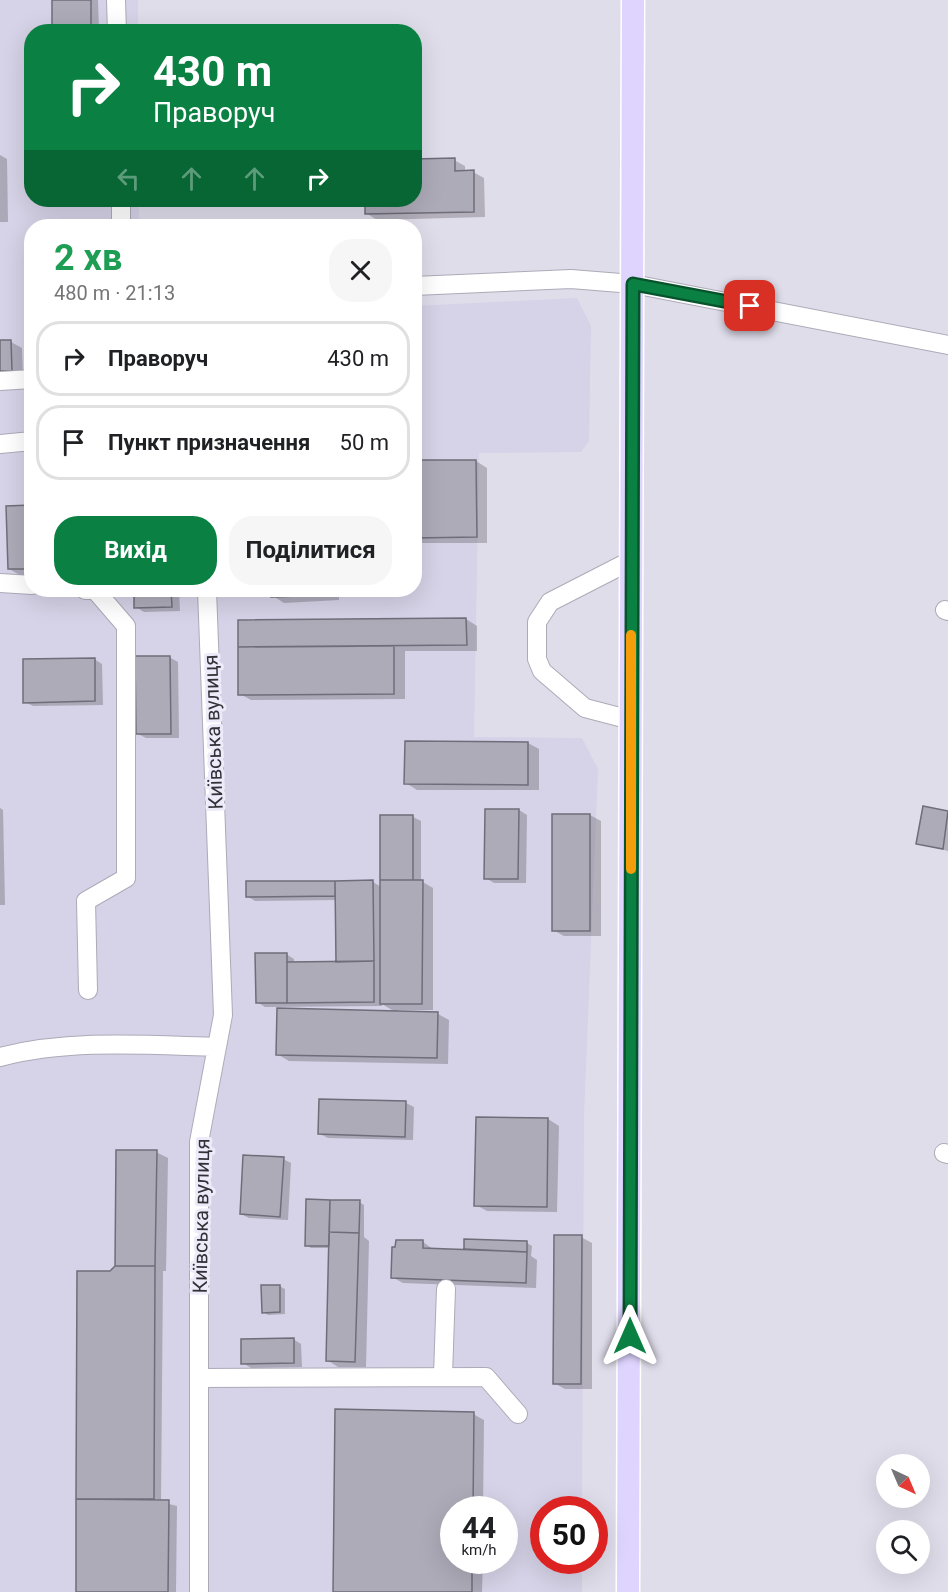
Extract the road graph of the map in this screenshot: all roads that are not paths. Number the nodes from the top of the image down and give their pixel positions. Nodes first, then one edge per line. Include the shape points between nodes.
1 (116, 0) edge
2 (633, 0) edge
3 (117, 24) edge
4 (633, 284) junction
5 (422, 286) edge
6 (948, 345) edge
7 (24, 380) edge
8 (0, 381) edge
9 (24, 442) edge
10 (0, 444) edge
11 (632, 560) junction
12 (0, 583) edge
13 (24, 584) edge
14 (101, 597) edge
15 (207, 597) edge
16 (631, 720) junction
17 (88, 990) dead end
18 (217, 1047) junction
19 (0, 1057) edge
20 (446, 1289) dead end
21 (442, 1375) junction
22 (199, 1378) junction
23 (518, 1414) dead end
24 (199, 1592) edge
25 (628, 1592) edge

1 - 3 street
2 - 4 main road
4 - 5 street via 571,279
4 - 6 street
4 - 11 main road
7 - 8 street
9 - 10 street
11 - 16 main road
11 - 16 street via 550,602 537,622 537,659 542,671 585,708
12 - 13 street
14 - 17 street via 126,626 126,878 86,901
15 - 18 street, Київська вулиця via 223,1015
16 - 25 main road
18 - 19 street via 120,1045 28,1050
18 - 22 street, Київська вулиця via 200,1142
20 - 21 street
21 - 22 street
21 - 23 street via 486,1377
22 - 24 street, Київська вулиця

